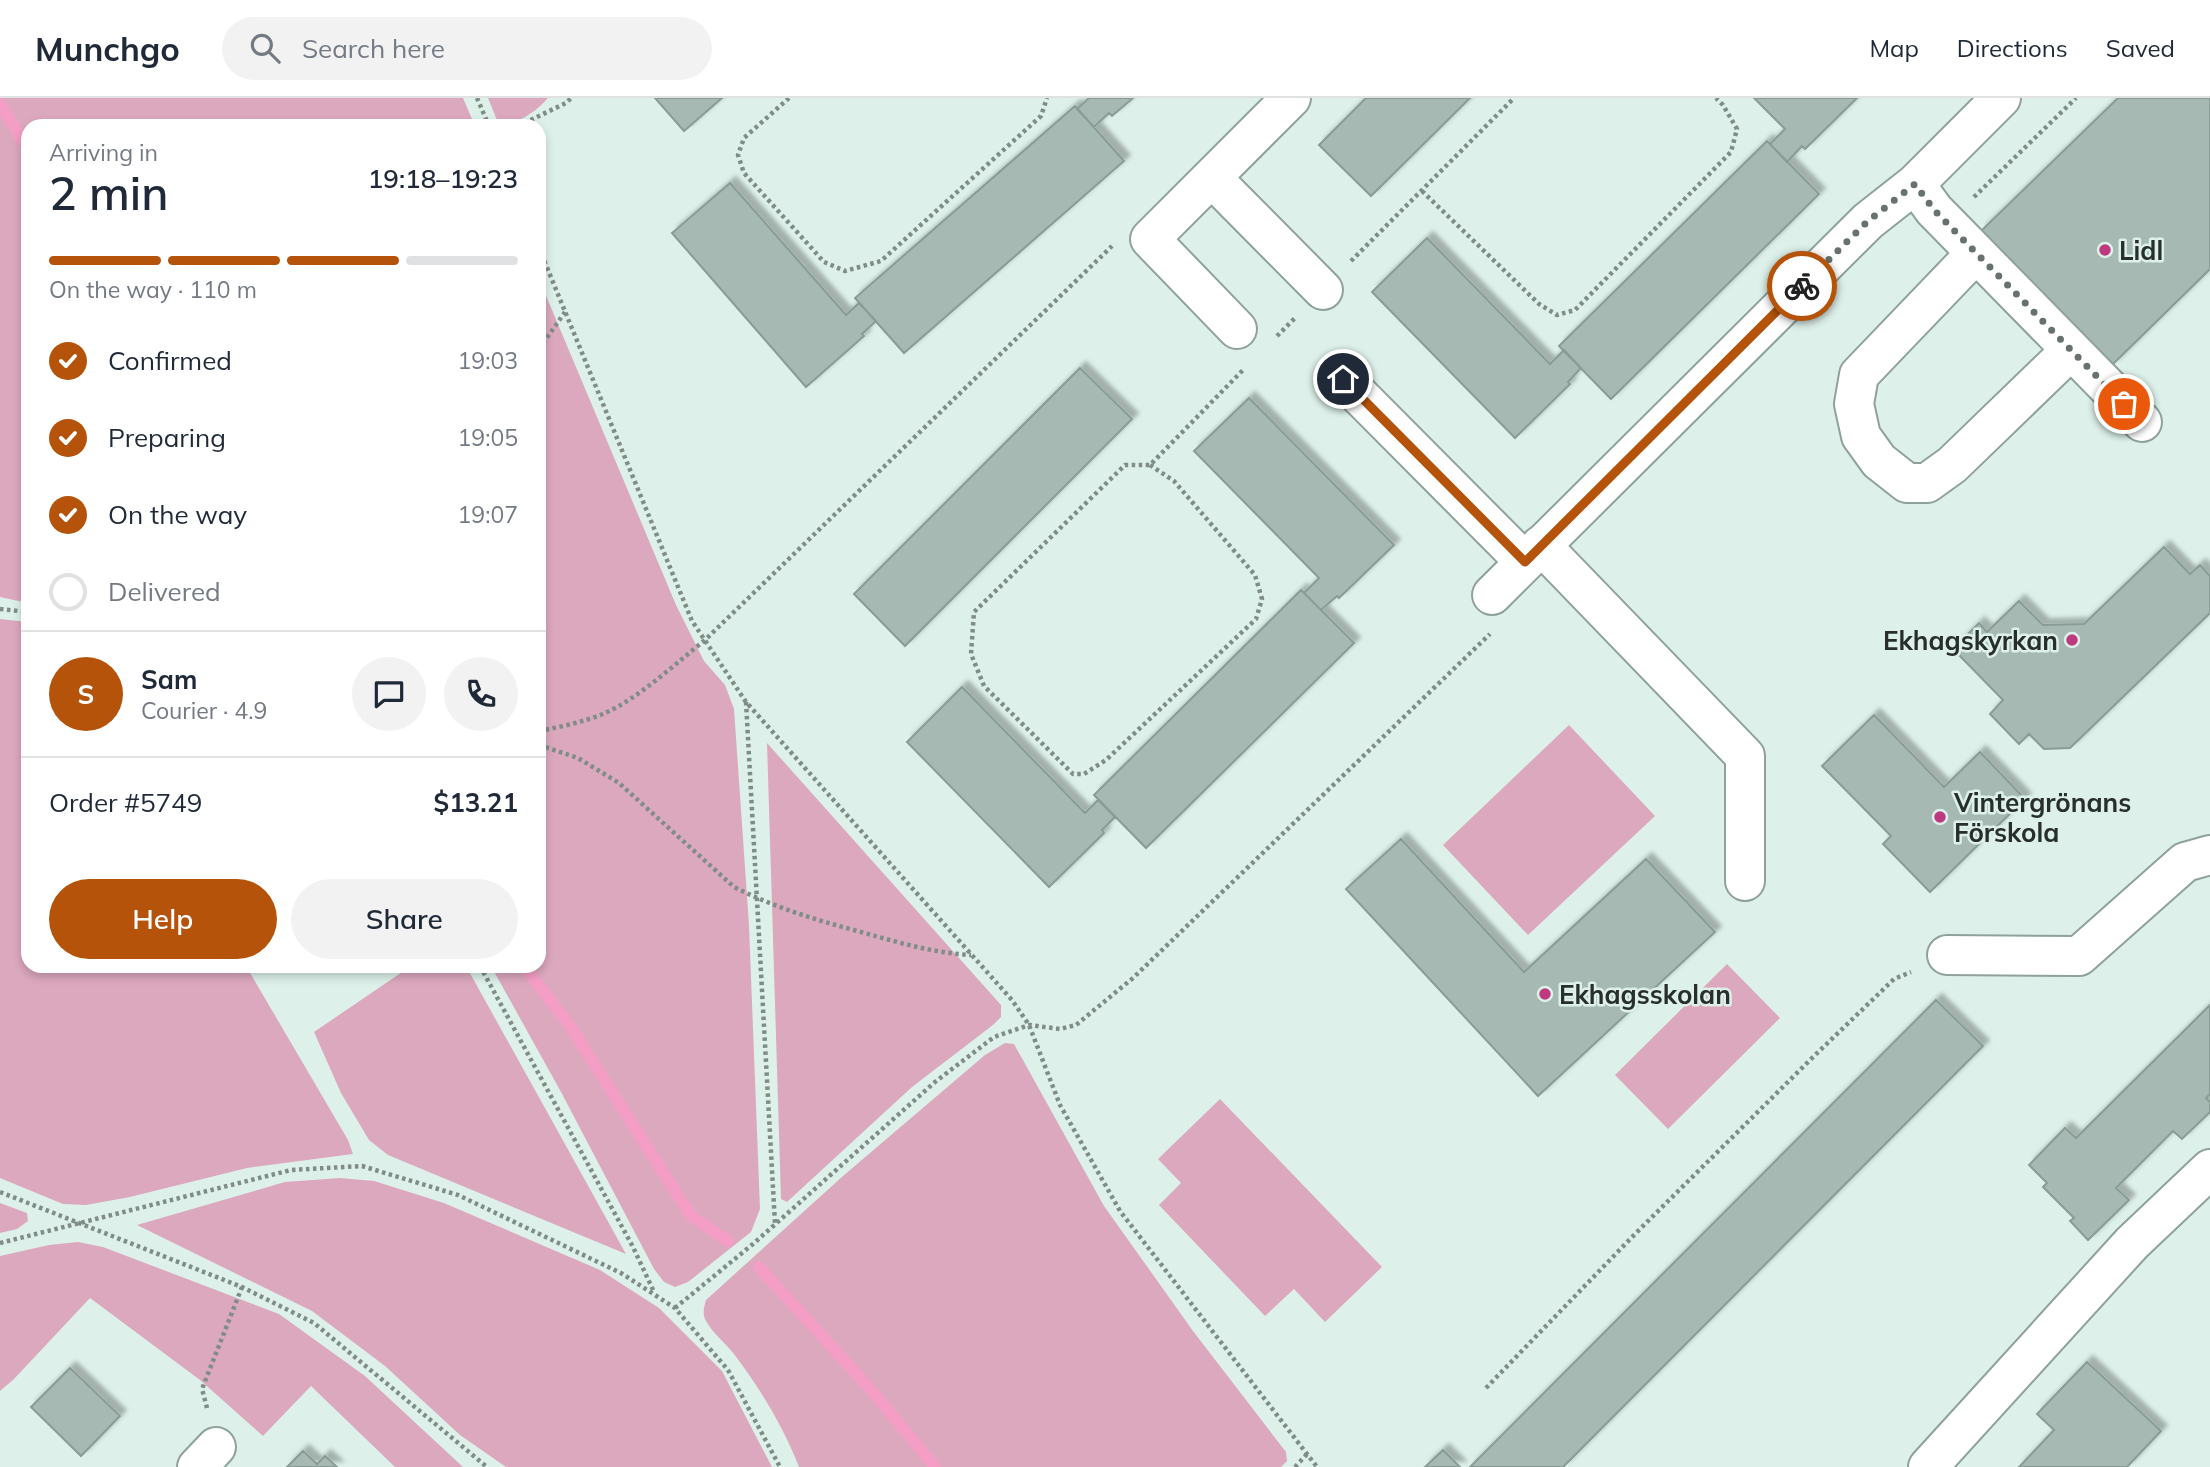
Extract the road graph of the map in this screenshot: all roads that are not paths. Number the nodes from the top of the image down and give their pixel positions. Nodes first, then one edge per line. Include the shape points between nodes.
1 (1291, 98) edge
2 (1993, 101) edge
3 (1212, 178) junction
4 (1915, 184) junction
5 (1976, 253) junction
6 (1323, 289) road end
7 (1237, 329) dead end
8 (2071, 350) junction
9 (1343, 379) dead end
10 (2141, 422) dead end
11 (1533, 554) junction
12 (1492, 595) dead end
13 (2210, 855) edge
14 (1745, 881) dead end
15 (1947, 955) road end
16 (2210, 1169) edge
17 (1928, 1467) edge

1 - 3 street
2 - 4 street
3 - 6 street
3 - 7 street via 1150,239
4 - 5 street
4 - 11 street via 1868,221
5 - 8 street
5 - 8 street via 1859,375 1854,404 1861,436 1879,461 1907,483 1927,483 1952,465
8 - 10 street
9 - 11 street
11 - 12 street
11 - 14 street via 1745,756
13 - 15 street via 2185,862 2079,956
16 - 17 street via 2132,1242

